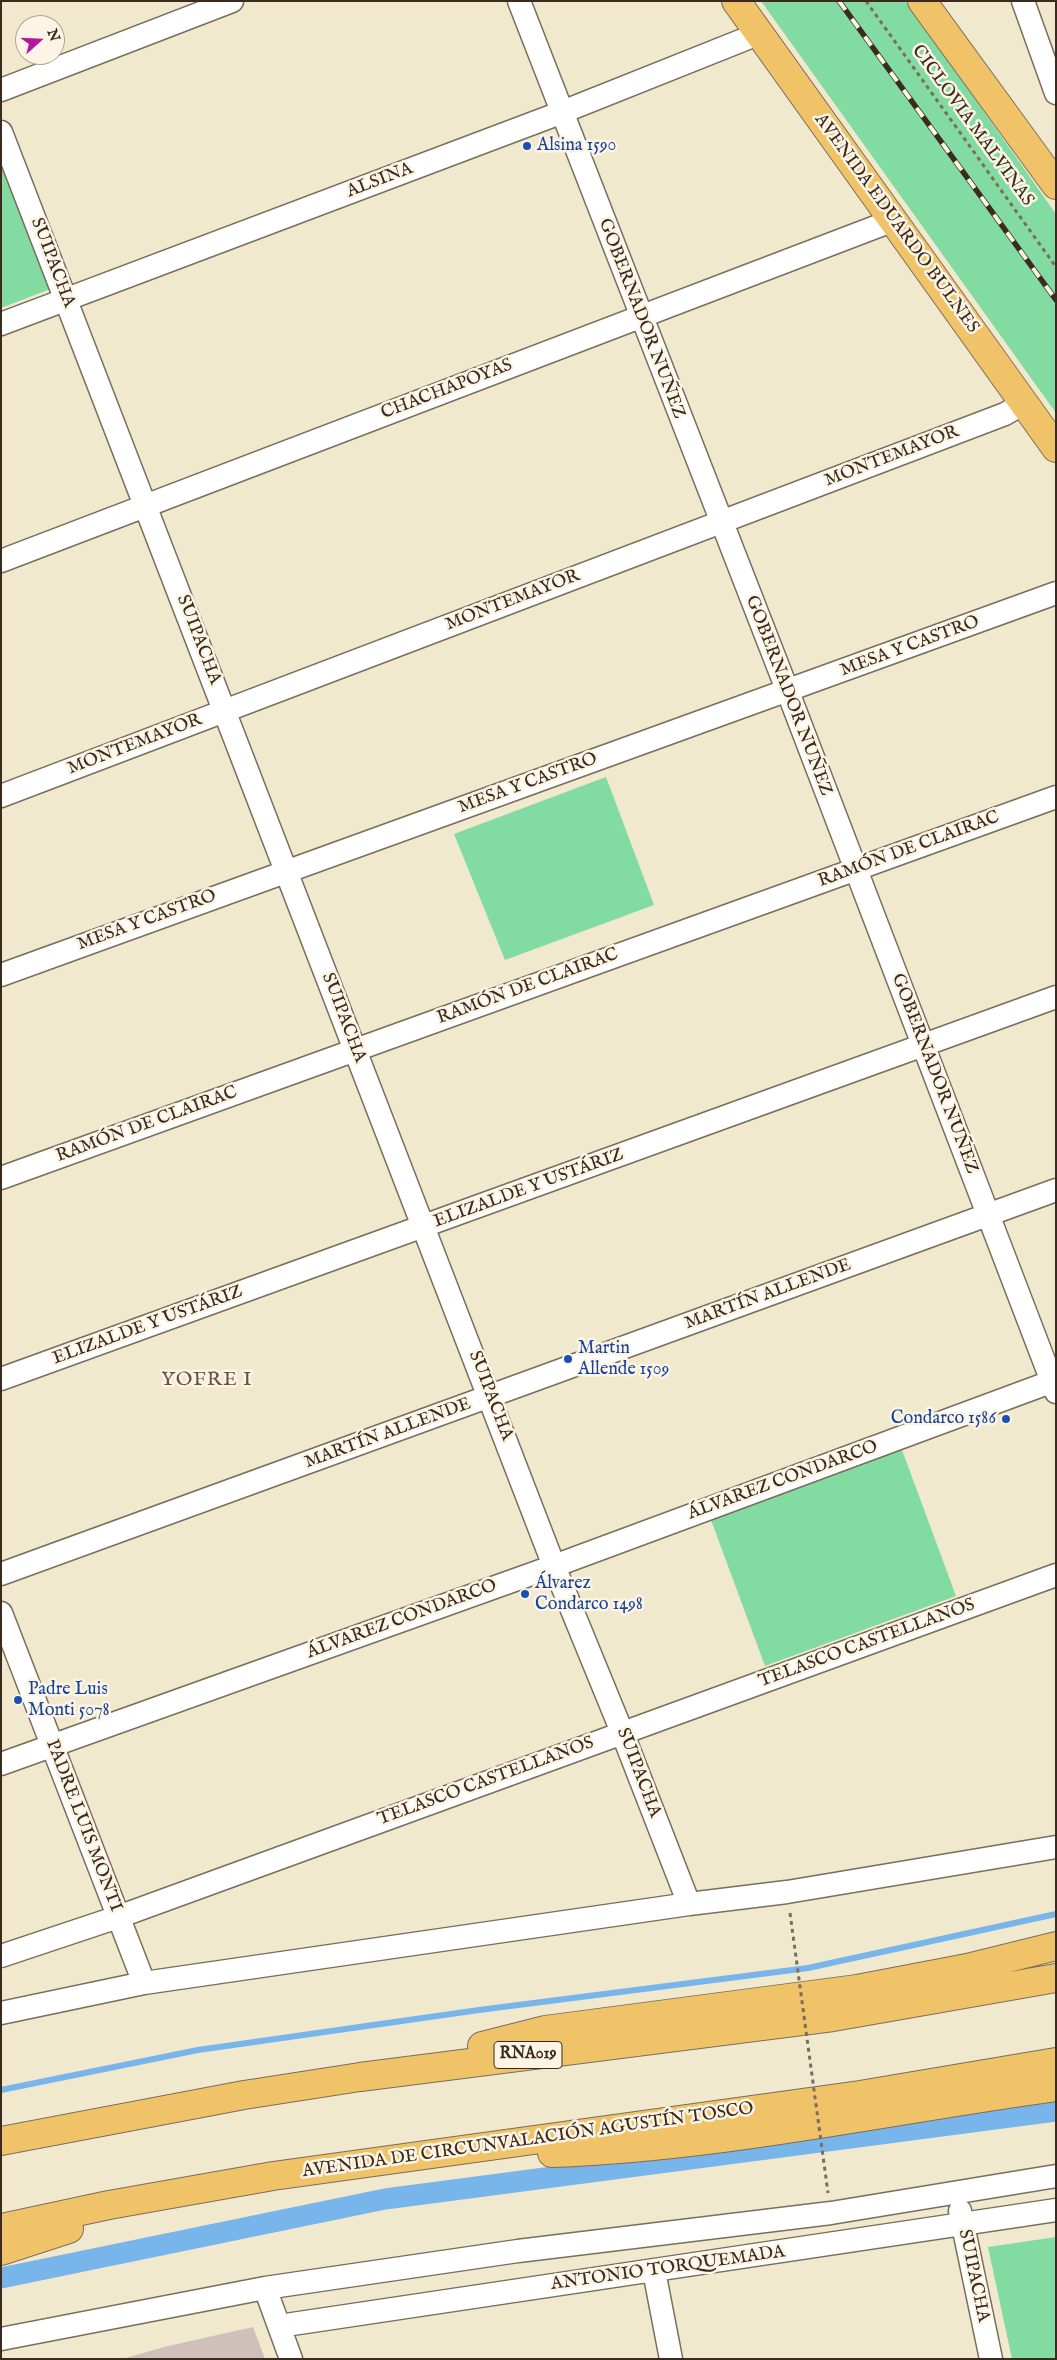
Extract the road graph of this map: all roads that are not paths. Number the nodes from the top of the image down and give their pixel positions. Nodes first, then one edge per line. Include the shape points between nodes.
1 (232, 1) edge
2 (519, 1) edge
3 (736, 1) edge
4 (922, 1) edge
5 (1023, 1) edge
6 (758, 34) junction
7 (1, 90) edge
8 (1056, 93) edge
9 (560, 112) junction
10 (1, 132) edge
11 (1054, 179) edge
12 (894, 220) junction
13 (66, 299) junction
14 (640, 316) junction
15 (1, 324) edge
16 (1024, 403) junction
17 (1056, 448) edge
18 (146, 506) junction
19 (720, 522) junction
20 (1, 561) edge
21 (1056, 593) edge
22 (788, 692) junction
23 (226, 710) junction
24 (1, 796) edge
25 (1056, 797) edge
26 (855, 869) junction
27 (287, 870) junction
28 (1, 975) edge
29 (1056, 997) edge
30 (923, 1046) junction
31 (354, 1049) junction
32 (1, 1178) edge
33 (1056, 1190) edge
34 (988, 1215) junction
35 (424, 1227) junction
36 (1, 1379) edge
37 (1054, 1385) edge
38 (490, 1397) junction
39 (554, 1566) junction
40 (1, 1574) edge
41 (1056, 1575) edge
42 (1, 1613) edge
43 (622, 1732) junction
44 (51, 1746) junction
45 (1, 1764) edge
46 (1056, 1847) edge
47 (689, 1904) junction
48 (118, 1918) junction
49 (1056, 1946) edge
50 (1, 1956) edge
51 (1056, 1978) edge
52 (144, 1983) junction
53 (1, 2013) edge
54 (1056, 2062) edge
55 (360, 2077) junction
56 (1056, 2087) edge
57 (137, 2114) junction
58 (1, 2129) edge
59 (1, 2141) edge
60 (415, 2158) junction
61 (1056, 2176) edge
62 (196, 2189) junction
63 (957, 2193) junction
64 (1056, 2210) edge
65 (962, 2225) junction
66 (1, 2228) edge
67 (1, 2251) edge
68 (654, 2271) junction
69 (265, 2288) junction
70 (279, 2326) junction
71 (1, 2339) edge
72 (291, 2359) edge
73 (671, 2359) edge
74 (991, 2359) edge

1 - 7 street
2 - 9 street, GOBERNADOR NUÑEZ
3 - 6 main road, AVENIDA EDUARDO BULNES
4 - 11 main road
5 - 8 street
6 - 9 street, ALSINA
6 - 12 main road, AVENIDA EDUARDO BULNES
9 - 13 street, ALSINA
9 - 14 street, GOBERNADOR NUÑEZ
10 - 13 street, SUIPACHA
12 - 14 street, CHACHAPOYAS
12 - 16 main road, AVENIDA EDUARDO BULNES
13 - 15 street, ALSINA
13 - 18 street, SUIPACHA
14 - 18 street, CHACHAPOYAS
14 - 19 street, GOBERNADOR NUÑEZ
16 - 17 main road, AVENIDA EDUARDO BULNES
16 - 19 street, MONTEMAYOR via 1005,414
18 - 20 street, CHACHAPOYAS
18 - 23 street, SUIPACHA
19 - 22 street, GOBERNADOR NUÑEZ
19 - 23 street, MONTEMAYOR
21 - 22 street, MESA Y CASTRO
22 - 26 street, GOBERNADOR NUÑEZ
22 - 27 street, MESA Y CASTRO
23 - 24 street, MONTEMAYOR
23 - 27 street, SUIPACHA
25 - 26 street, RAMÓN DE CLAIRAC
26 - 30 street, GOBERNADOR NUÑEZ
26 - 31 street, RAMÓN DE CLAIRAC
27 - 28 street, MESA Y CASTRO
27 - 31 street, SUIPACHA
29 - 30 street, ELIZALDE Y USTÁRIZ
30 - 34 street, GOBERNADOR NUÑEZ
30 - 35 street, ELIZALDE Y USTÁRIZ
31 - 32 street, RAMÓN DE CLAIRAC
31 - 35 street, SUIPACHA
33 - 34 street, MARTÍN ALLENDE
34 - 37 street, GOBERNADOR NUÑEZ
34 - 38 street, MARTÍN ALLENDE
35 - 36 street, ELIZALDE Y USTÁRIZ
35 - 38 street, SUIPACHA
37 - 39 street, ÁLVAREZ CONDARCO
38 - 39 street, SUIPACHA
38 - 40 street, MARTÍN ALLENDE
39 - 43 street, SUIPACHA
39 - 44 street, ÁLVAREZ CONDARCO
41 - 43 street, TELASCO CASTELLANOS
42 - 44 street, PADRE LUIS MONTI
43 - 47 street, SUIPACHA
43 - 48 street, TELASCO CASTELLANOS
44 - 45 street, ÁLVAREZ CONDARCO
44 - 48 street, PADRE LUIS MONTI
46 - 47 street via 787,1892
47 - 52 street
48 - 50 street, TELASCO CASTELLANOS
48 - 52 street, PADRE LUIS MONTI
49 - 55 main road via 967,1968 857,1989 545,2030
51 - 55 main road, RNA019 via 823,2019
52 - 53 street
54 - 60 main road, AVENIDA DE CIRCUNVALACIÓN AGUSTÍN TOSCO via 860,2096
55 - 57 main road, RNA019
56 - 60 main road via 745,2135 621,2150
57 - 58 main road
57 - 59 main road, RNA019
60 - 62 main road, AVENIDA DE CIRCUNVALACIÓN AGUSTÍN TOSCO
61 - 63 street
62 - 66 main road, AVENIDA DE CIRCUNVALACIÓN AGUSTÍN TOSCO
62 - 67 main road
63 - 65 street, SUIPACHA
63 - 69 street via 831,2213 518,2251
64 - 65 street, ANTONIO TORQUEMADA
65 - 68 street, ANTONIO TORQUEMADA
65 - 74 street, SUIPACHA
68 - 70 street, ANTONIO TORQUEMADA
68 - 73 street
69 - 70 street
69 - 71 street
70 - 72 street

